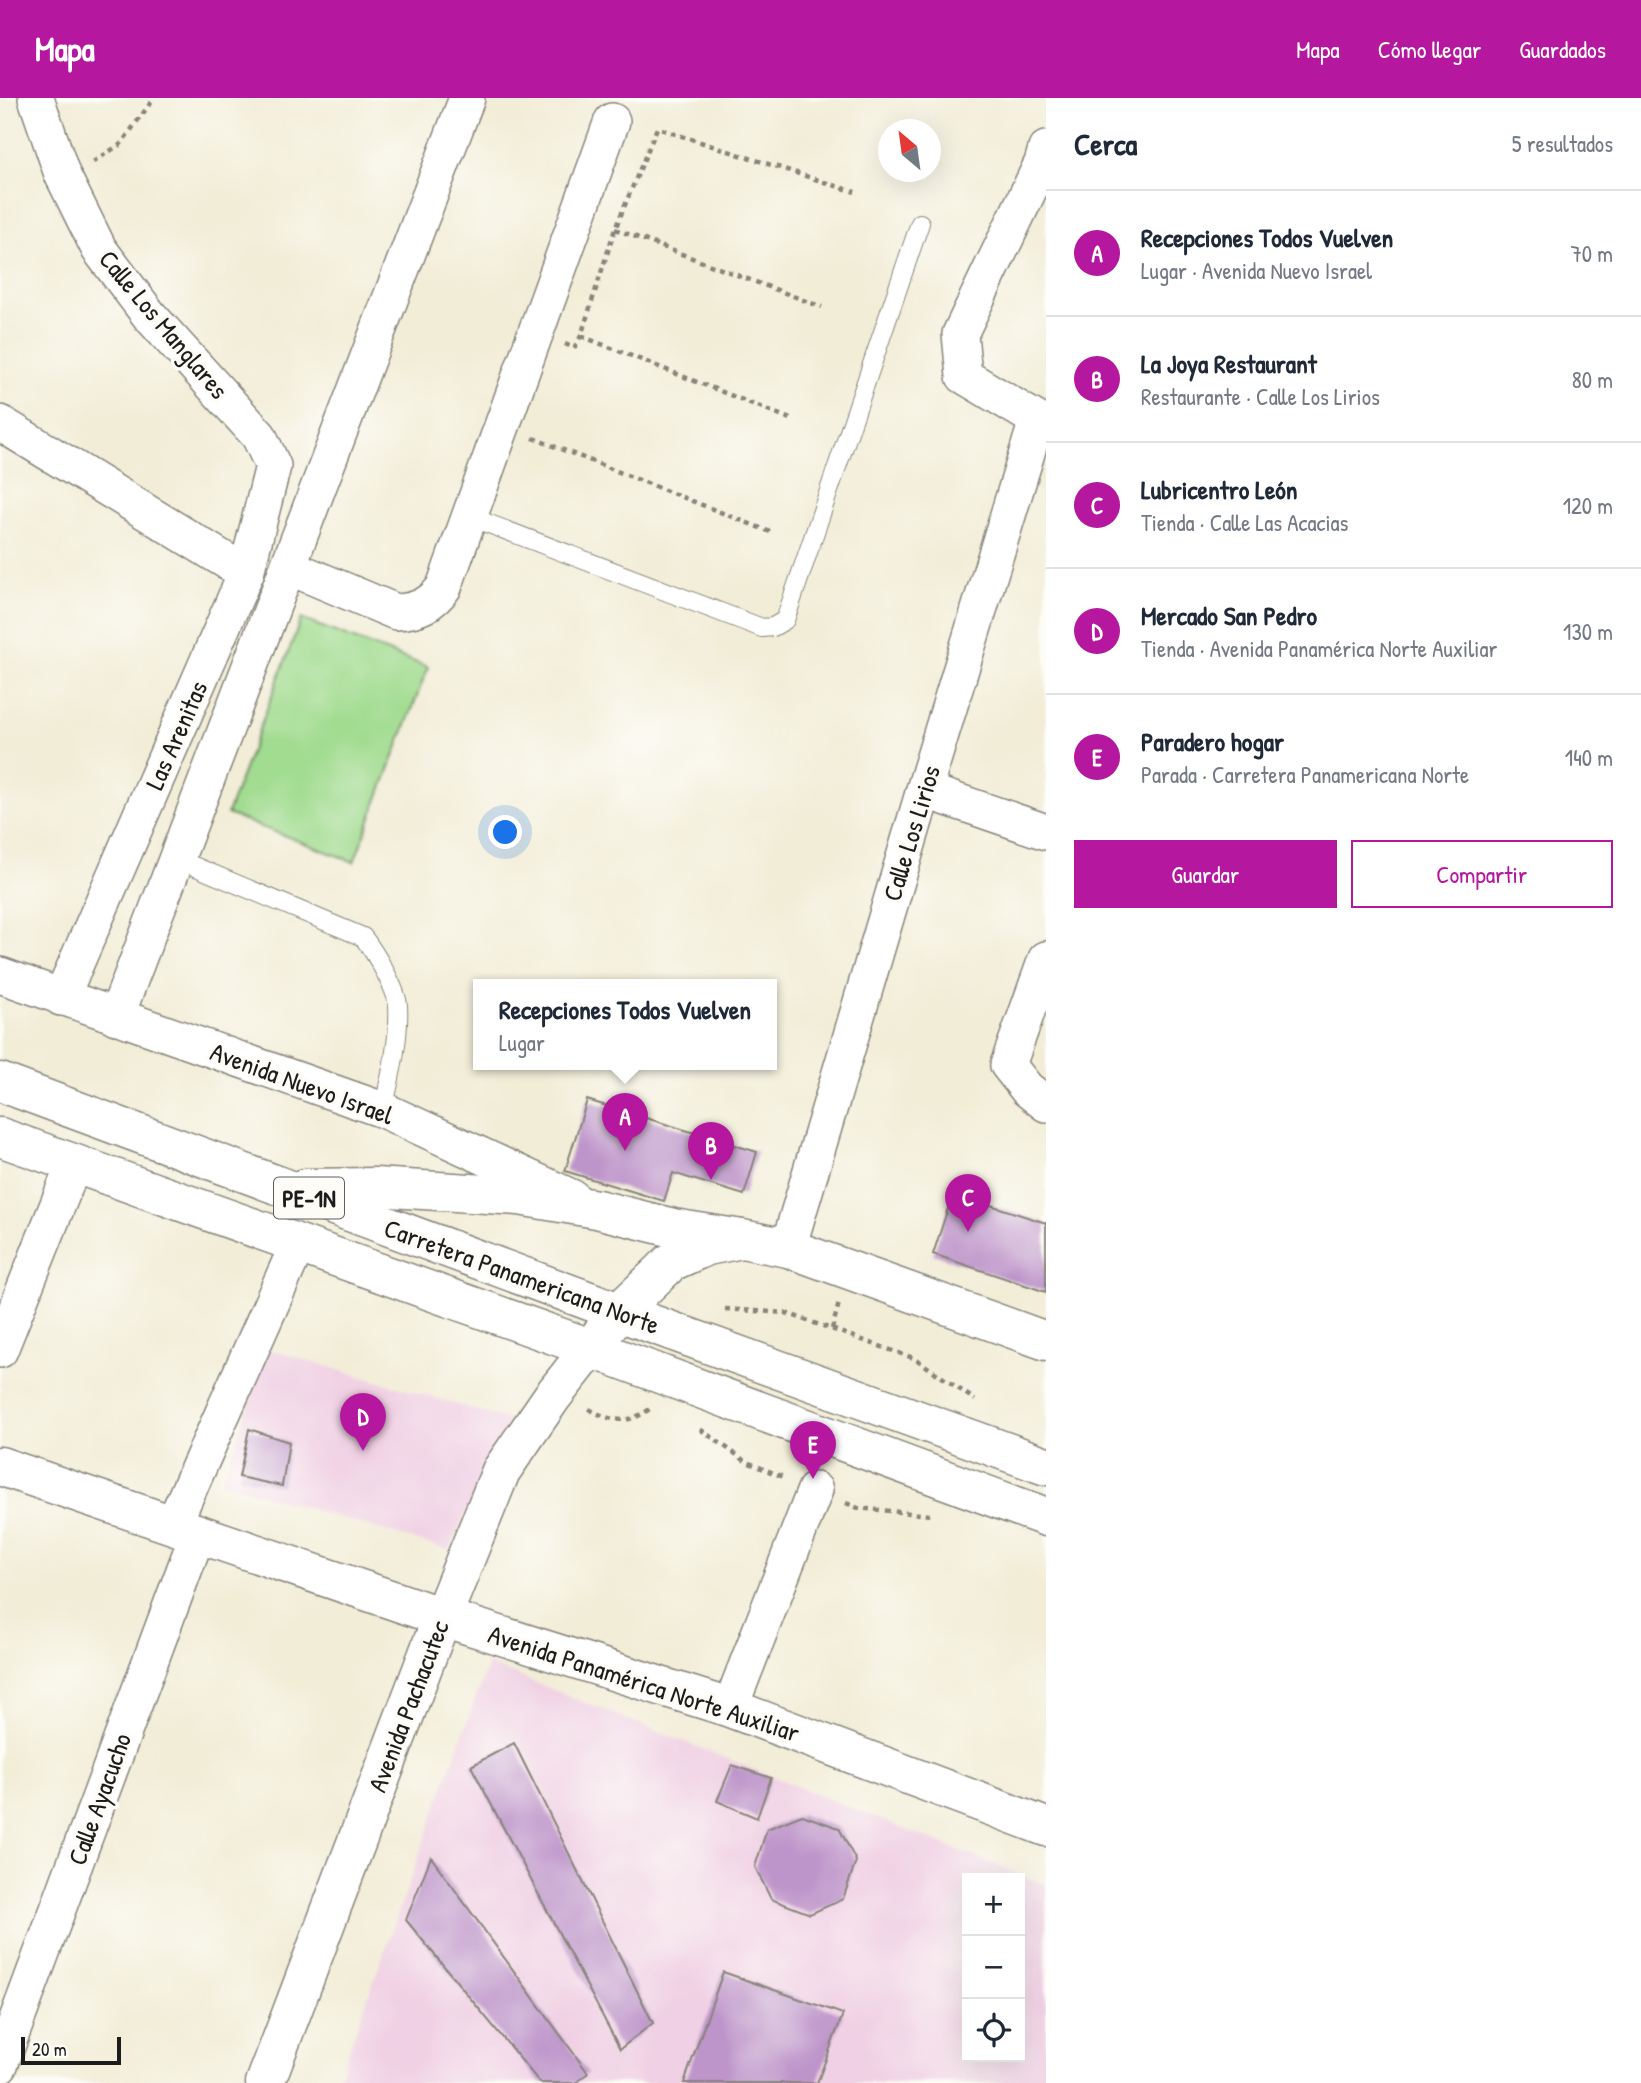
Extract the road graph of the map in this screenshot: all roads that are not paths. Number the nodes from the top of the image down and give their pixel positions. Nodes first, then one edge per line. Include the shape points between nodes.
1 (36, 98) edge
2 (467, 98) edge
3 (612, 121) dead end
4 (1045, 159) edge
5 (920, 223) dead end
6 (0, 423) edge
7 (1042, 423) edge
8 (273, 466) joint
9 (471, 517) junction
10 (289, 567) junction
11 (246, 573) junction
12 (924, 790) junction
13 (1046, 832) edge
14 (177, 859) junction
15 (1046, 959) edge
16 (0, 975) edge
17 (61, 998) junction
18 (116, 1017) junction
19 (0, 1082) edge
20 (1046, 1104) edge
21 (383, 1110) junction
22 (0, 1137) edge
23 (74, 1164) junction
24 (282, 1188) junction
25 (597, 1209) junction
26 (742, 1239) junction
27 (298, 1244) junction
28 (788, 1248) junction
29 (619, 1312) junction
30 (1046, 1340) edge
31 (590, 1348) junction
32 (0, 1350) edge
33 (0, 1466) edge
34 (1046, 1466) edge
35 (815, 1490) dead end
36 (1046, 1517) edge
37 (186, 1529) junction
38 (442, 1617) junction
39 (730, 1708) junction
40 (1046, 1827) edge
41 (0, 2066) edge
42 (265, 2083) edge

1 - 8 street, Calle Los Manglares via 61,174 99,249 149,316 259,436
2 - 10 street
3 - 9 street
4 - 7 street via 960,334 964,376
5 - 9 lane via 785,620 761,628
6 - 11 street
7 - 12 street, Calle Los Lirios
8 - 11 street, Las Arenitas
9 - 10 street via 444,587 428,605 417,609 396,612
10 - 14 street
11 - 17 street, Las Arenitas
12 - 13 street
12 - 28 street, Calle Los Lirios
14 - 18 street
14 - 21 lane via 363,937 376,954 398,1004
15 - 20 street via 1008,1065
16 - 17 street, Avenida Nuevo Israel
17 - 18 street, Avenida Nuevo Israel
18 - 21 street, Avenida Nuevo Israel
19 - 24 main road, Carretera Panamericana Norte / PE-1N
21 - 25 street, Avenida Nuevo Israel
22 - 23 main road, Carretera Panamericana Norte / PE-1N
23 - 27 main road, Carretera Panamericana Norte / PE-1N
23 - 32 street
24 - 25 main road via 375,1187 519,1195
24 - 29 main road, Carretera Panamericana Norte / PE-1N
25 - 26 main road
26 - 28 main road
26 - 29 main road, Avenida Pachacutec via 707,1246 671,1262
27 - 31 main road, Carretera Panamericana Norte / PE-1N
27 - 37 street, Calle Ayacucho
28 - 30 main road
29 - 31 main road, Avenida Pachacutec
29 - 34 main road, Carretera Panamericana Norte / PE-1N
31 - 36 main road, Carretera Panamericana Norte / PE-1N
31 - 38 main road, Avenida Pachacutec via 500,1471
33 - 37 main road, Avenida Panamérica Norte Auxiliar
35 - 39 street
37 - 38 main road, Avenida Panamérica Norte Auxiliar
37 - 41 street, Calle Ayacucho
38 - 39 main road, Avenida Panamérica Norte Auxiliar
38 - 42 main road, Avenida Pachacutec
39 - 40 main road, Avenida Panamérica Norte Auxiliar

